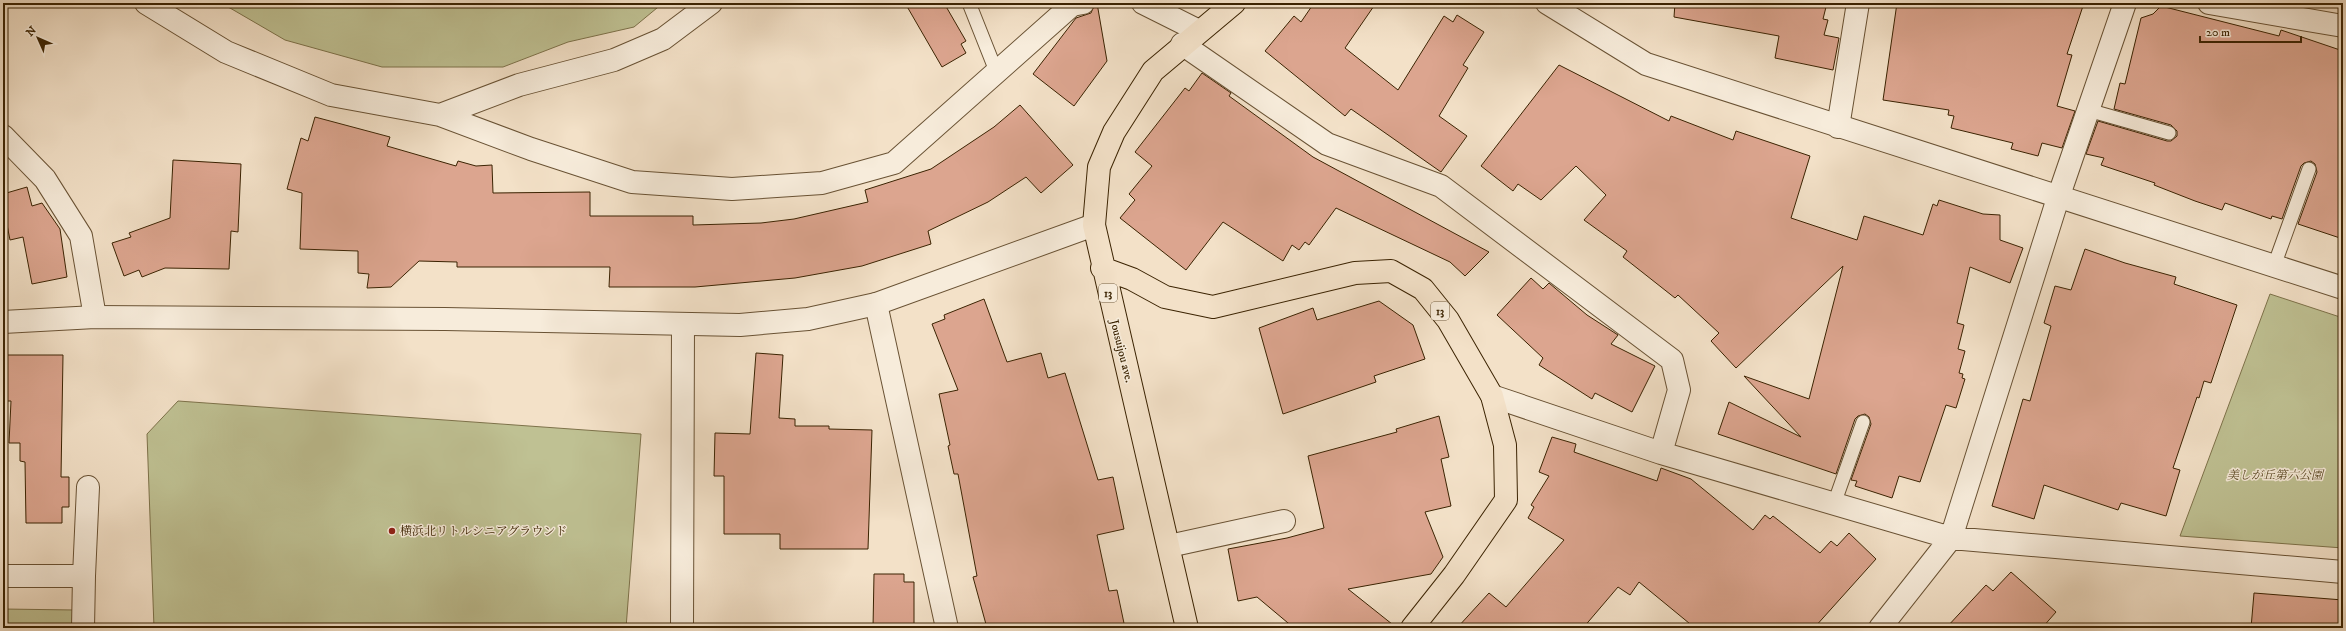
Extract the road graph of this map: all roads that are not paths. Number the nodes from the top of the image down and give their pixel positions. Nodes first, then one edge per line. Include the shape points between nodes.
1 (146, 3) edge
2 (711, 3) edge
3 (969, 3) edge
4 (1083, 3) edge
5 (1143, 3) edge
6 (1234, 3) edge
7 (1547, 3) edge
8 (1858, 3) edge
9 (2125, 3) edge
10 (2209, 3) edge
11 (2343, 26) edge
12 (1191, 38) junction
13 (996, 71) junction
14 (2088, 110) junction
15 (440, 114) junction
16 (1838, 127) junction
17 (2169, 132) dead end
18 (3, 136) edge
19 (2309, 170) dead end
20 (2058, 198) junction
21 (1094, 225) junction
22 (2274, 266) junction
23 (1102, 268) junction
24 (2343, 288) edge
25 (876, 304) junction
26 (95, 317) junction
27 (3, 322) edge
28 (683, 324) junction
29 (1492, 396) junction
30 (1863, 422) dead end
31 (1661, 453) junction
32 (88, 487) dead end
33 (1834, 504) junction
34 (1284, 521) dead end
35 (1951, 538) junction
36 (1169, 546) junction
37 (2343, 572) edge
38 (3, 576) edge
39 (84, 576) junction
40 (83, 628) edge
41 (682, 628) edge
42 (947, 628) edge
43 (1187, 628) edge
44 (1412, 628) edge
45 (1880, 628) edge

1 - 15 street via 226,52 332,95
2 - 15 street via 663,39 614,60 519,85
3 - 13 lane
4 - 13 street via 1072,5
5 - 12 street
6 - 12 main road, Jousuijou ave. / 13
7 - 16 street via 1646,64
8 - 16 street
9 - 14 street
10 - 11 street
12 - 21 main road, Jousuijou ave. / 13 via 1153,71 1114,132 1099,167
12 - 31 street via 1327,144 1441,186 1672,360 1679,390
13 - 15 street via 894,163 822,183 732,189 632,182 531,149
14 - 17 lane
14 - 20 street
16 - 20 street
18 - 26 street via 46,179 81,236
19 - 22 lane
20 - 22 street
20 - 35 street
21 - 23 main road, Jousuijou ave. / 13
21 - 25 street
22 - 24 street
23 - 29 main road, 13 via 1132,279 1165,296 1213,307 1355,273 1391,271 1422,289 1448,320
23 - 36 main road, Jousuijou ave. / 13
25 - 28 street via 808,319 740,325
25 - 42 street
26 - 27 street
26 - 28 street via 445,319
28 - 41 street
29 - 31 street
29 - 44 main road, 13 via 1505,445 1506,500
30 - 33 lane
31 - 33 street
32 - 39 street
33 - 35 street
34 - 36 street
35 - 37 street
35 - 45 street
36 - 43 main road, Jousuijou ave. / 13
38 - 39 street
39 - 40 street

